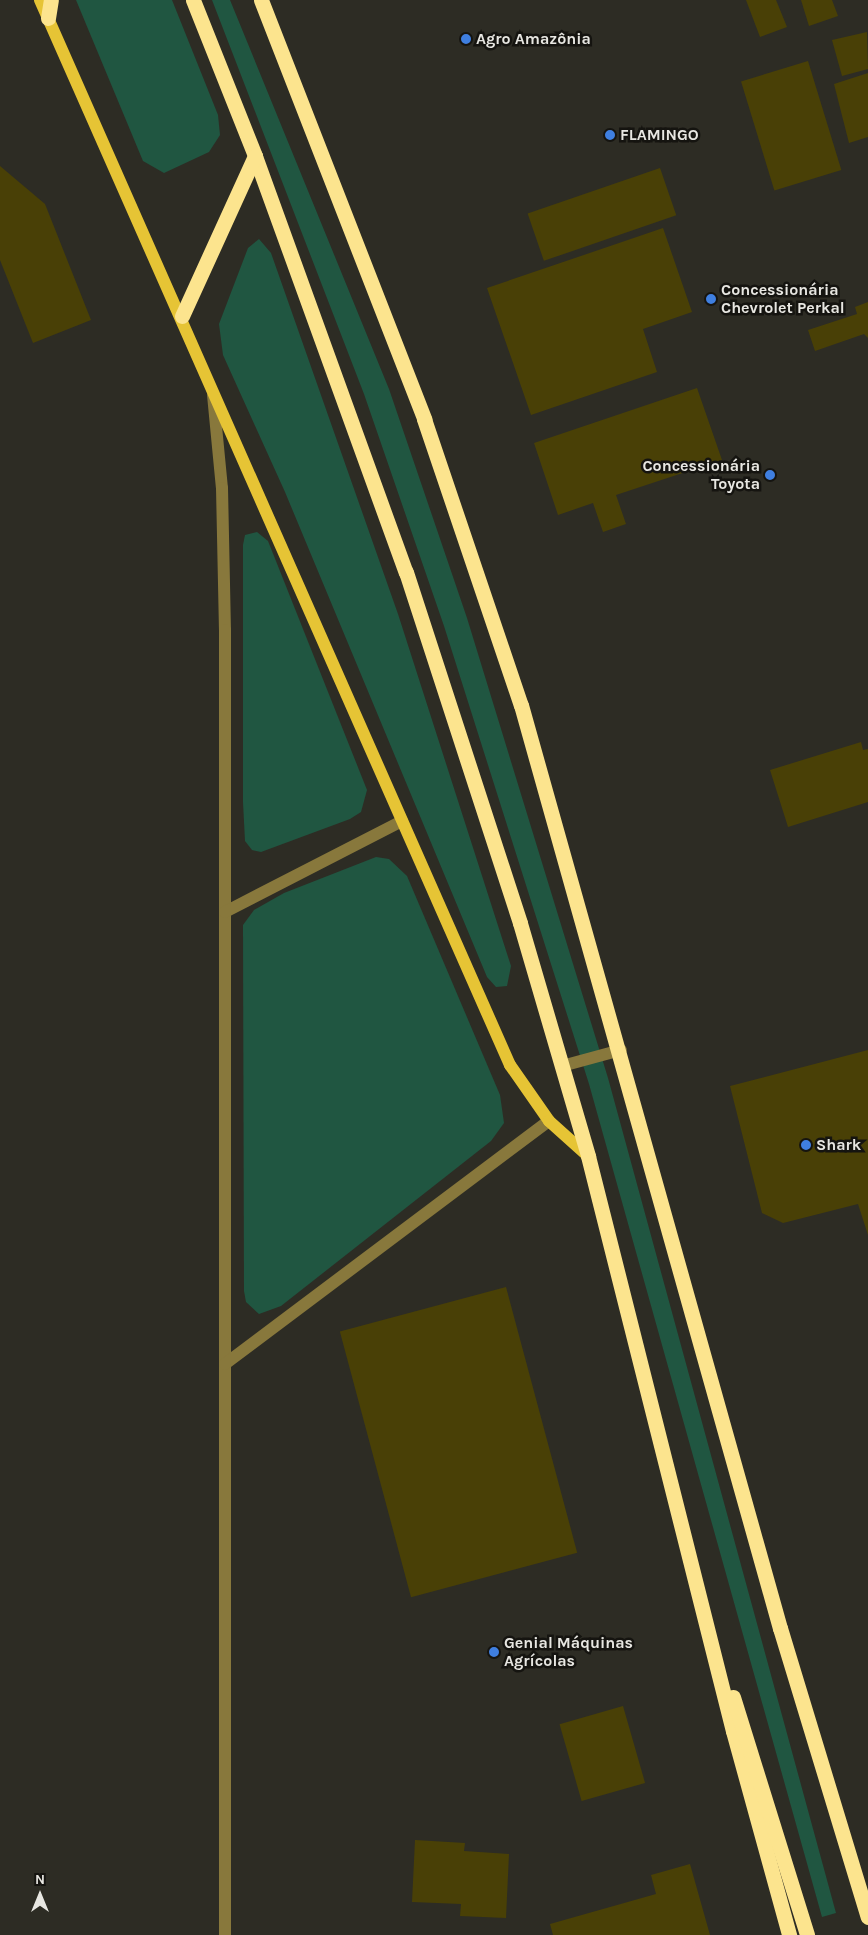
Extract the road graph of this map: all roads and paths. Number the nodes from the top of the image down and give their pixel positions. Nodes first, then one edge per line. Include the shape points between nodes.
1 (40, 0) edge
2 (51, 0) edge
3 (193, 0) edge
4 (261, 0) edge
5 (48, 18) junction
6 (255, 156) junction
7 (182, 316) junction
8 (212, 385) junction
9 (402, 821) junction
10 (225, 912) junction
11 (621, 1050) junction
12 (562, 1066) junction
13 (549, 1121) junction
14 (588, 1156) junction
15 (225, 1364) junction
16 (716, 1653) junction
17 (868, 1917) edge
18 (225, 1935) edge
19 (790, 1935) edge
20 (807, 1935) edge

1 - 5 main road
2 - 5 highway
3 - 6 highway
4 - 11 highway via 424,419 521,705
5 - 7 main road
6 - 7 highway
6 - 12 highway via 406,572
7 - 8 main road
8 - 9 main road
8 - 10 street via 223,516
9 - 10 street
9 - 13 main road via 510,1065
10 - 15 street
11 - 12 street
11 - 17 highway via 780,1628
12 - 14 highway
13 - 14 main road
13 - 15 street
14 - 16 highway
15 - 18 street
16 - 19 highway via 733,1731
16 - 20 highway via 744,1724

